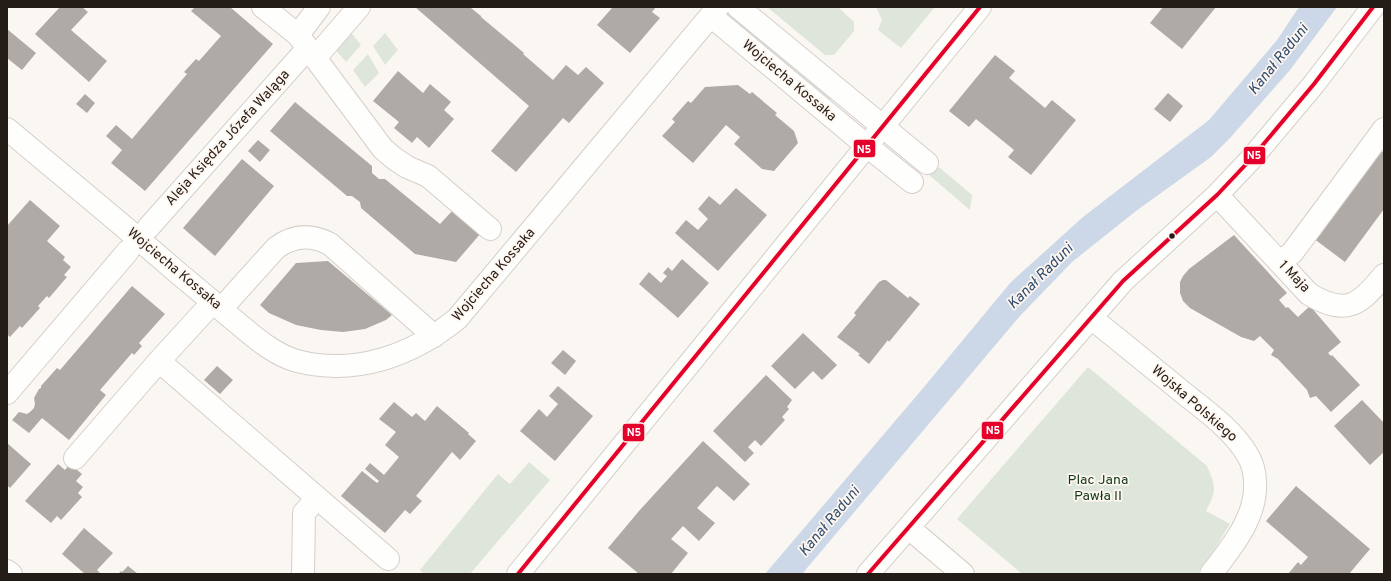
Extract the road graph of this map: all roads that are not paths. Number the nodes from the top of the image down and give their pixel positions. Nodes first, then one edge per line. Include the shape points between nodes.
1 (263, 7) edge
2 (319, 7) edge
3 (359, 7) edge
4 (738, 7) edge
5 (980, 7) edge
6 (1373, 7) edge
7 (715, 11) edge
8 (307, 47) junction
9 (882, 127) junction
10 (1384, 129) edge
11 (8, 132) edge
12 (867, 146) junction
13 (927, 164) dead end
14 (912, 182) dead end
15 (1217, 195) junction
16 (148, 228) dead end
17 (490, 229) dead end
18 (128, 251) dead end
19 (1279, 262) junction
20 (1384, 274) edge
21 (217, 305) junction
22 (1091, 318) junction
23 (434, 336) junction
24 (159, 361) junction
25 (7, 394) edge
26 (75, 458) dead end
27 (317, 498) junction
28 (909, 528) junction
29 (388, 558) dead end
30 (7, 571) edge
31 (11, 574) edge
32 (303, 574) edge
33 (518, 574) edge
34 (868, 574) edge
35 (963, 574) edge
36 (1211, 574) edge

1 - 8 street
2 - 8 street, Aleja Księdza Józefa Waląga
3 - 8 street, Aleja Księdza Józefa Waląga
4 - 9 street, Wojciecha Kossaka
5 - 9 street
6 - 15 street via 1280,125
7 - 12 street, Wojciecha Kossaka
7 - 23 street, Wojciecha Kossaka via 457,319
8 - 16 street, Aleja Księdza Józefa Waląga
8 - 17 street via 383,149 407,167 428,176
9 - 12 street
9 - 13 street, Wojciecha Kossaka
10 - 19 street via 1292,252
11 - 21 street, Wojciecha Kossaka
12 - 14 street, Wojciecha Kossaka
12 - 33 street
15 - 19 street, 1 Maja
15 - 22 street via 1123,281
18 - 25 street
19 - 20 street, 1 Maja via 1309,294 1323,302 1341,306 1356,303 1369,293
21 - 23 street, Wojciecha Kossaka via 276,352 295,360 323,365 374,362 406,352
21 - 23 street via 285,241 303,237 316,238 330,244
21 - 24 street
22 - 28 street
22 - 36 street, Wojska Polskiego via 1218,421 1240,444 1252,464 1255,482 1252,507 1233,545
24 - 26 street
24 - 27 street
27 - 29 street
27 - 32 street via 304,513
28 - 34 street
28 - 35 street
30 - 31 street

